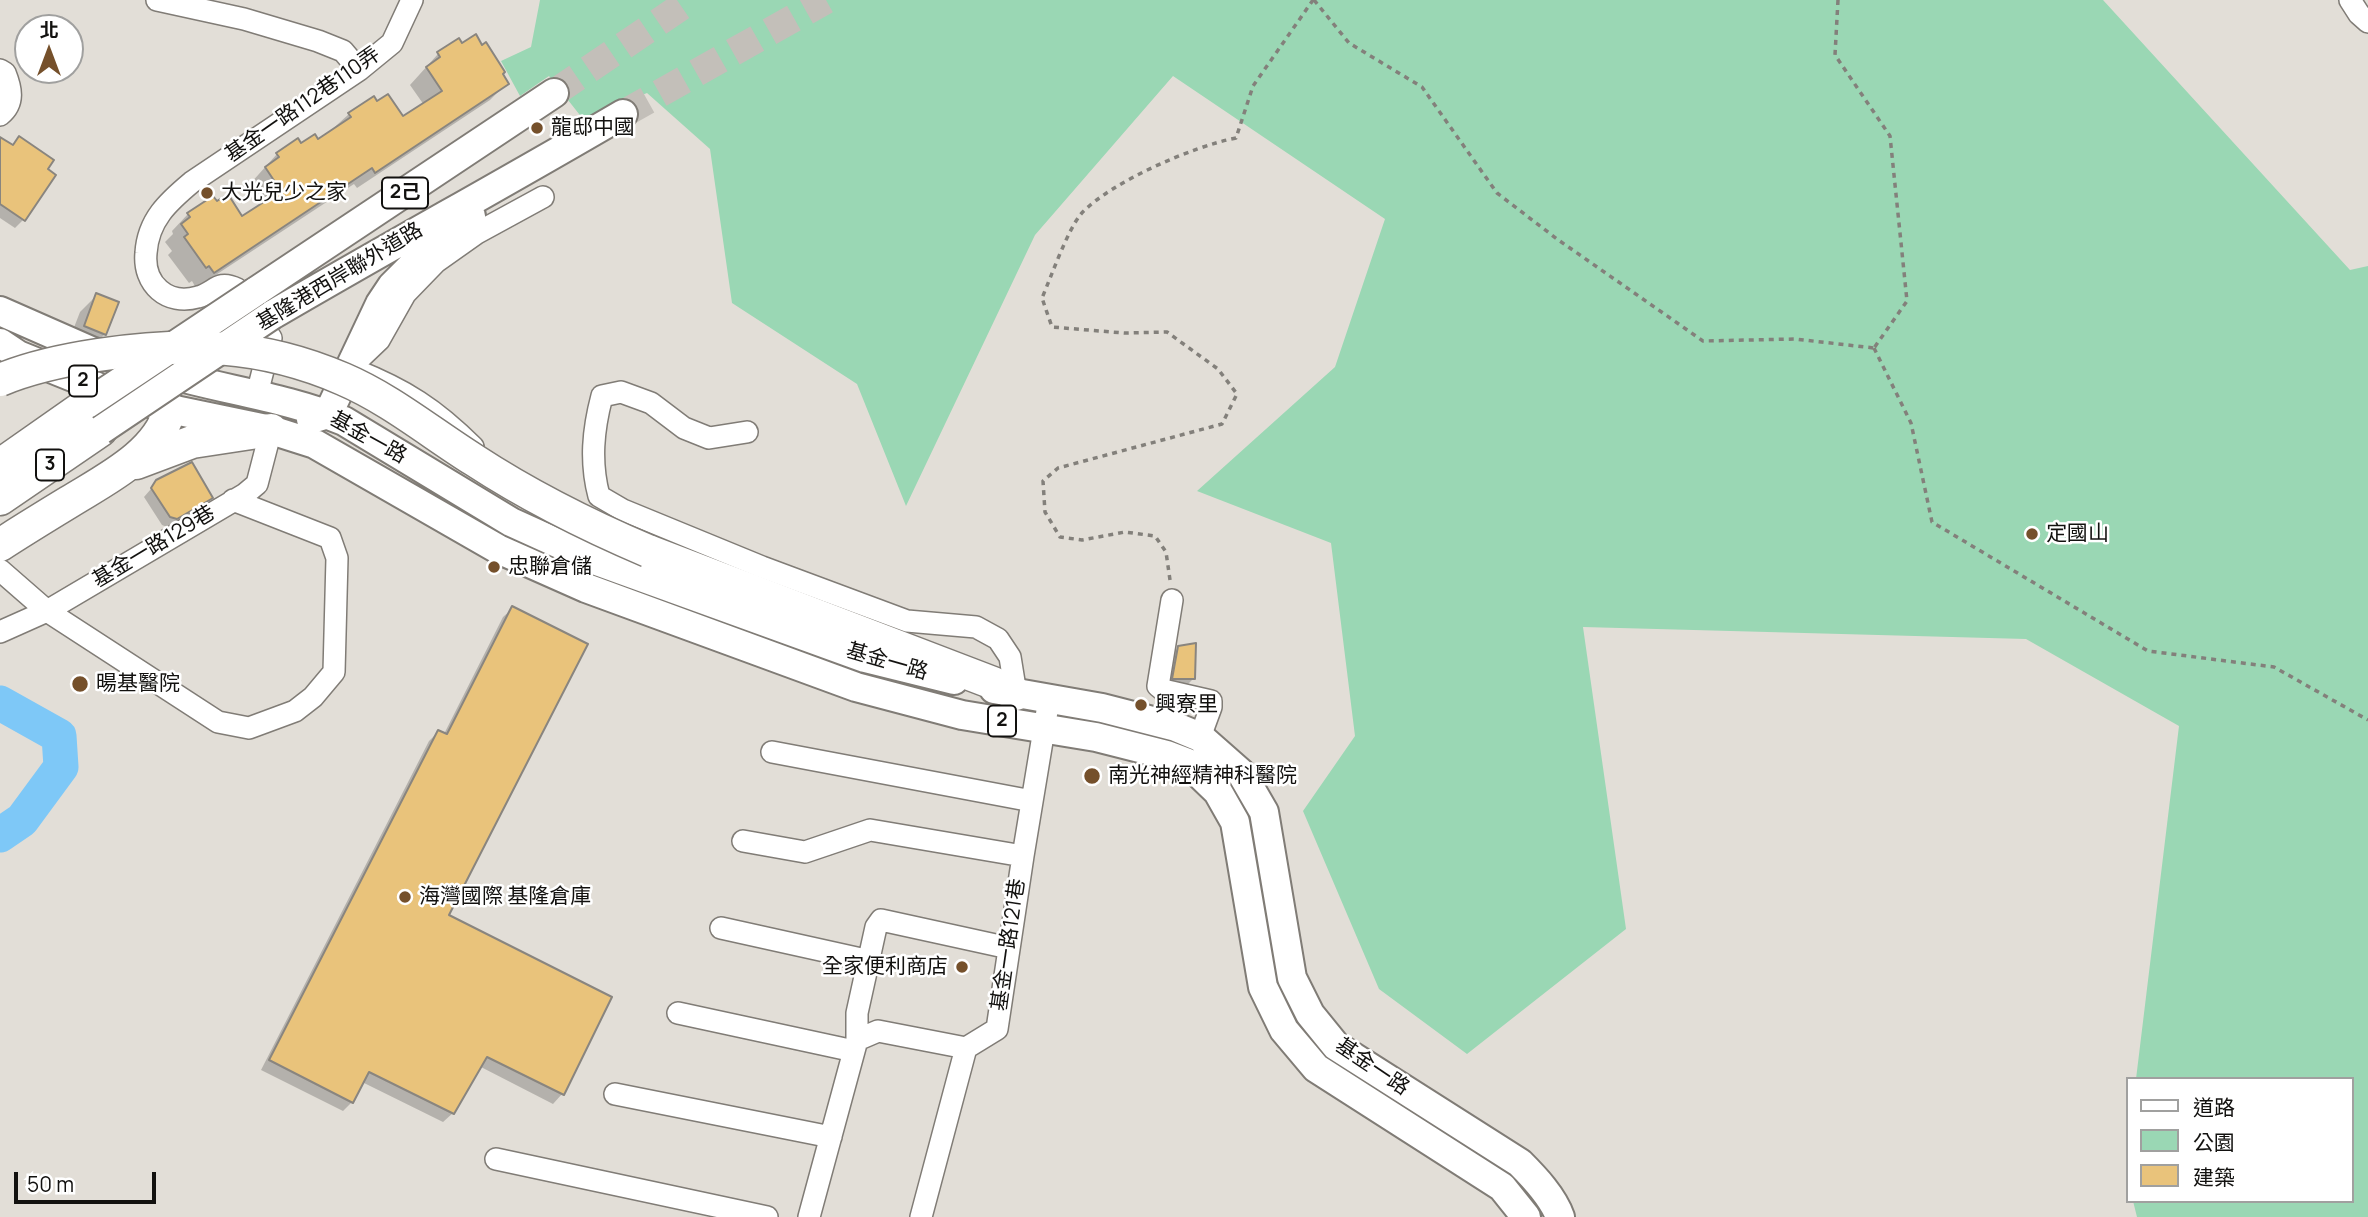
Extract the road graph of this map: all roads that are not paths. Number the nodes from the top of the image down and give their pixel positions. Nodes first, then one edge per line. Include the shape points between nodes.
1 (157, 0) edge
2 (412, 0) edge
3 (2350, 0) edge
4 (248, 10) edge
5 (2368, 22) edge
6 (0, 70) edge
7 (359, 70) junction
8 (554, 93) tunnel mouth
9 (623, 114) tunnel mouth
10 (0, 115) edge
11 (527, 170) junction
12 (543, 197) dead end
13 (0, 311) edge
14 (272, 327) junction
15 (0, 343) edge
16 (351, 368) junction
17 (167, 374) junction
18 (0, 380) edge
19 (257, 394) junction
20 (170, 409) junction
21 (328, 414) junction
22 (94, 417) junction
23 (271, 430) junction
24 (747, 432) dead end
25 (0, 465) edge
26 (116, 473) junction
27 (0, 499) edge
28 (233, 500) junction
29 (557, 543) junction
30 (0, 545) edge
31 (541, 569) junction
32 (0, 570) edge
33 (1172, 600) road end
34 (47, 611) junction
35 (0, 632) edge
36 (1049, 699) junction
37 (1014, 708) junction
38 (1045, 728) junction
39 (1200, 737) junction
40 (772, 752) dead end
41 (1032, 801) junction
42 (743, 841) dead end
43 (1023, 856) junction
44 (721, 928) dead end
45 (1009, 948) junction
46 (870, 961) junction
47 (678, 1013) dead end
48 (856, 1045) junction
49 (966, 1048) junction
50 (615, 1094) dead end
51 (831, 1137) junction
52 (496, 1159) dead end
53 (767, 1217) edge
54 (809, 1217) edge
55 (921, 1217) edge
56 (1526, 1217) edge
57 (1560, 1217) edge

1 - 4 street
2 - 7 street, 基金一路112巷110弄 via 391,43
3 - 5 street
4 - 7 street via 343,51
6 - 10 street via 12,97
7 - 14 street, 基金一路112巷110弄 via 192,182 168,202 147,238 147,273 161,293 172,298 198,297 229,285
8 - 22 main road, 基隆港西岸聯外道路 / 2己, bridge via 255,292
9 - 11 main road, 基隆港西岸聯外道路 / 2己
11 - 14 main road, 基隆港西岸聯外道路 / 2己 via 390,245
11 - 16 main road via 427,251 392,286
12 - 16 street via 436,262 405,294 379,340
13 - 17 main road, 基金一路 / 2 via 91,351
14 - 16 street
14 - 19 street
14 - 22 main road, 基隆港西岸聯外道路 / 2己, bridge
15 - 20 main road, 基金一路 / 2 via 18,355 100,388
16 - 21 main road
16 - 29 street via 394,385 450,424
17 - 19 main road, 基金一路 / 2
17 - 20 main road
18 - 37 highway, bridge via 66,360 166,346 218,348 315,368 379,398 516,487 589,525 993,683
19 - 21 main road, 基金一路 / 2
20 - 23 main road, 基金一路 / 2
20 - 26 highway via 154,440
21 - 23 main road
21 - 29 main road, 基金一路 / 2 via 511,523
22 - 25 highway, 3
22 - 27 highway, 3
23 - 26 highway via 192,442
23 - 28 street, 基金一路129巷 via 257,484
23 - 31 main road, 基金一路 / 2 via 325,449
24 - 37 street via 709,438 684,428 650,403 621,392 602,396 594,427 594,475 600,496 623,510 762,567 907,621 976,627 998,639 1010,657
26 - 30 highway
28 - 34 street, 基金一路129巷
28 - 34 street via 330,538 337,558 334,672 295,711 249,728 218,722
29 - 31 main road
29 - 37 main road, 基金一路 / 2 via 865,658
31 - 37 main road, 基金一路 / 2 via 856,687 962,715
32 - 34 street
33 - 39 street via 1158,686 1211,701
34 - 35 street, 基金一路129巷
36 - 37 main road, 基金一路 / 2
36 - 38 street, 基金一路121巷
36 - 39 main road, 基金一路 / 2 via 1102,708
37 - 38 main road, 基金一路 / 2
38 - 41 street, 基金一路121巷
38 - 56 main road, 基金一路 / 2 via 1167,755 1188,763 1217,792 1235,822 1263,987 1284,1030 1316,1068 1502,1187
39 - 57 main road, 基金一路 / 2 via 1242,774 1264,812 1292,978 1310,1014 1336,1046 1520,1163
40 - 41 street
41 - 43 street, 基金一路121巷
42 - 43 street via 805,852 870,830
43 - 45 street, 基金一路121巷
44 - 46 street
45 - 46 street via 881,920
45 - 49 street, 基金一路121巷 via 997,1029
46 - 48 street via 857,1013
47 - 48 street
48 - 49 street via 878,1031
48 - 51 street
49 - 55 street
50 - 51 street
51 - 54 street
52 - 53 street

